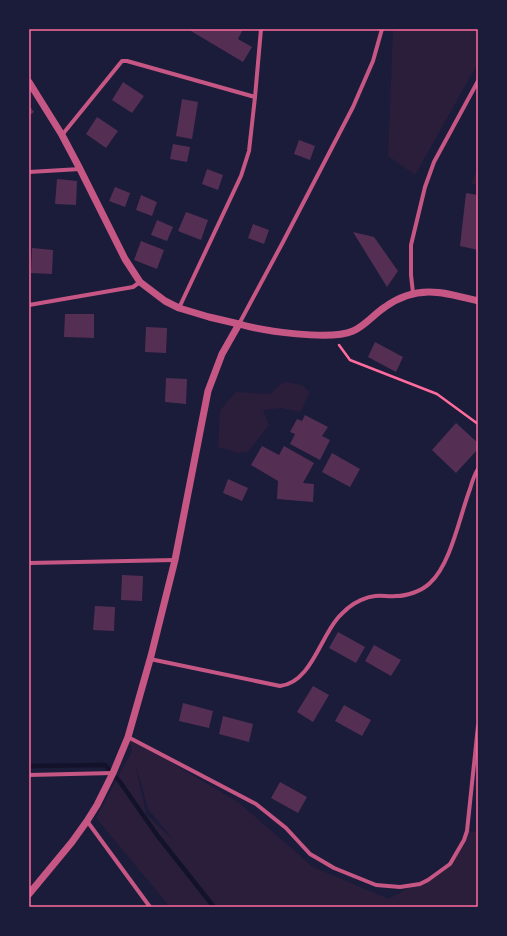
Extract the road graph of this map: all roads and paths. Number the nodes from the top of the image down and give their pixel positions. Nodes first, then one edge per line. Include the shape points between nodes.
1 (261, 29) edge
2 (382, 29) edge
3 (29, 82) edge
4 (478, 82) edge
5 (256, 98) junction
6 (62, 135) junction
7 (80, 169) junction
8 (29, 172) edge
9 (140, 282) junction
10 (413, 293) junction
11 (478, 301) edge
12 (29, 305) edge
13 (179, 308) junction
14 (238, 324) junction
15 (332, 335) junction
16 (478, 424) edge
17 (478, 469) edge
18 (175, 560) junction
19 (29, 563) edge
20 (150, 659) junction
21 (478, 726) edge
22 (128, 737) junction
23 (113, 773) junction
24 (29, 775) edge
25 (87, 821) junction
26 (29, 894) edge
27 (150, 907) edge

1 - 5 street
2 - 14 street via 373,61 352,107
3 - 6 street
4 - 10 street via 434,162 425,187 411,245
5 - 6 street via 122,61
5 - 13 street via 249,151 242,176
6 - 7 street
7 - 8 street
7 - 9 street via 125,259
9 - 12 street via 133,287
9 - 13 street
10 - 11 street via 441,292
10 - 15 street via 385,306 353,331
13 - 14 street
14 - 15 street via 304,334
14 - 18 street via 222,354 208,391
15 - 16 path via 350,360 437,394
17 - 20 street via 449,553 430,583 419,591 398,596 374,596 350,607 337,619 306,669 298,679 288,685 280,686
18 - 19 street
18 - 20 street
20 - 22 street
21 - 22 street via 464,840 456,856 444,870 420,884 400,887 376,885 334,868 310,854 286,828 256,804
22 - 23 street
23 - 24 street
23 - 25 street
25 - 26 street
25 - 27 street

